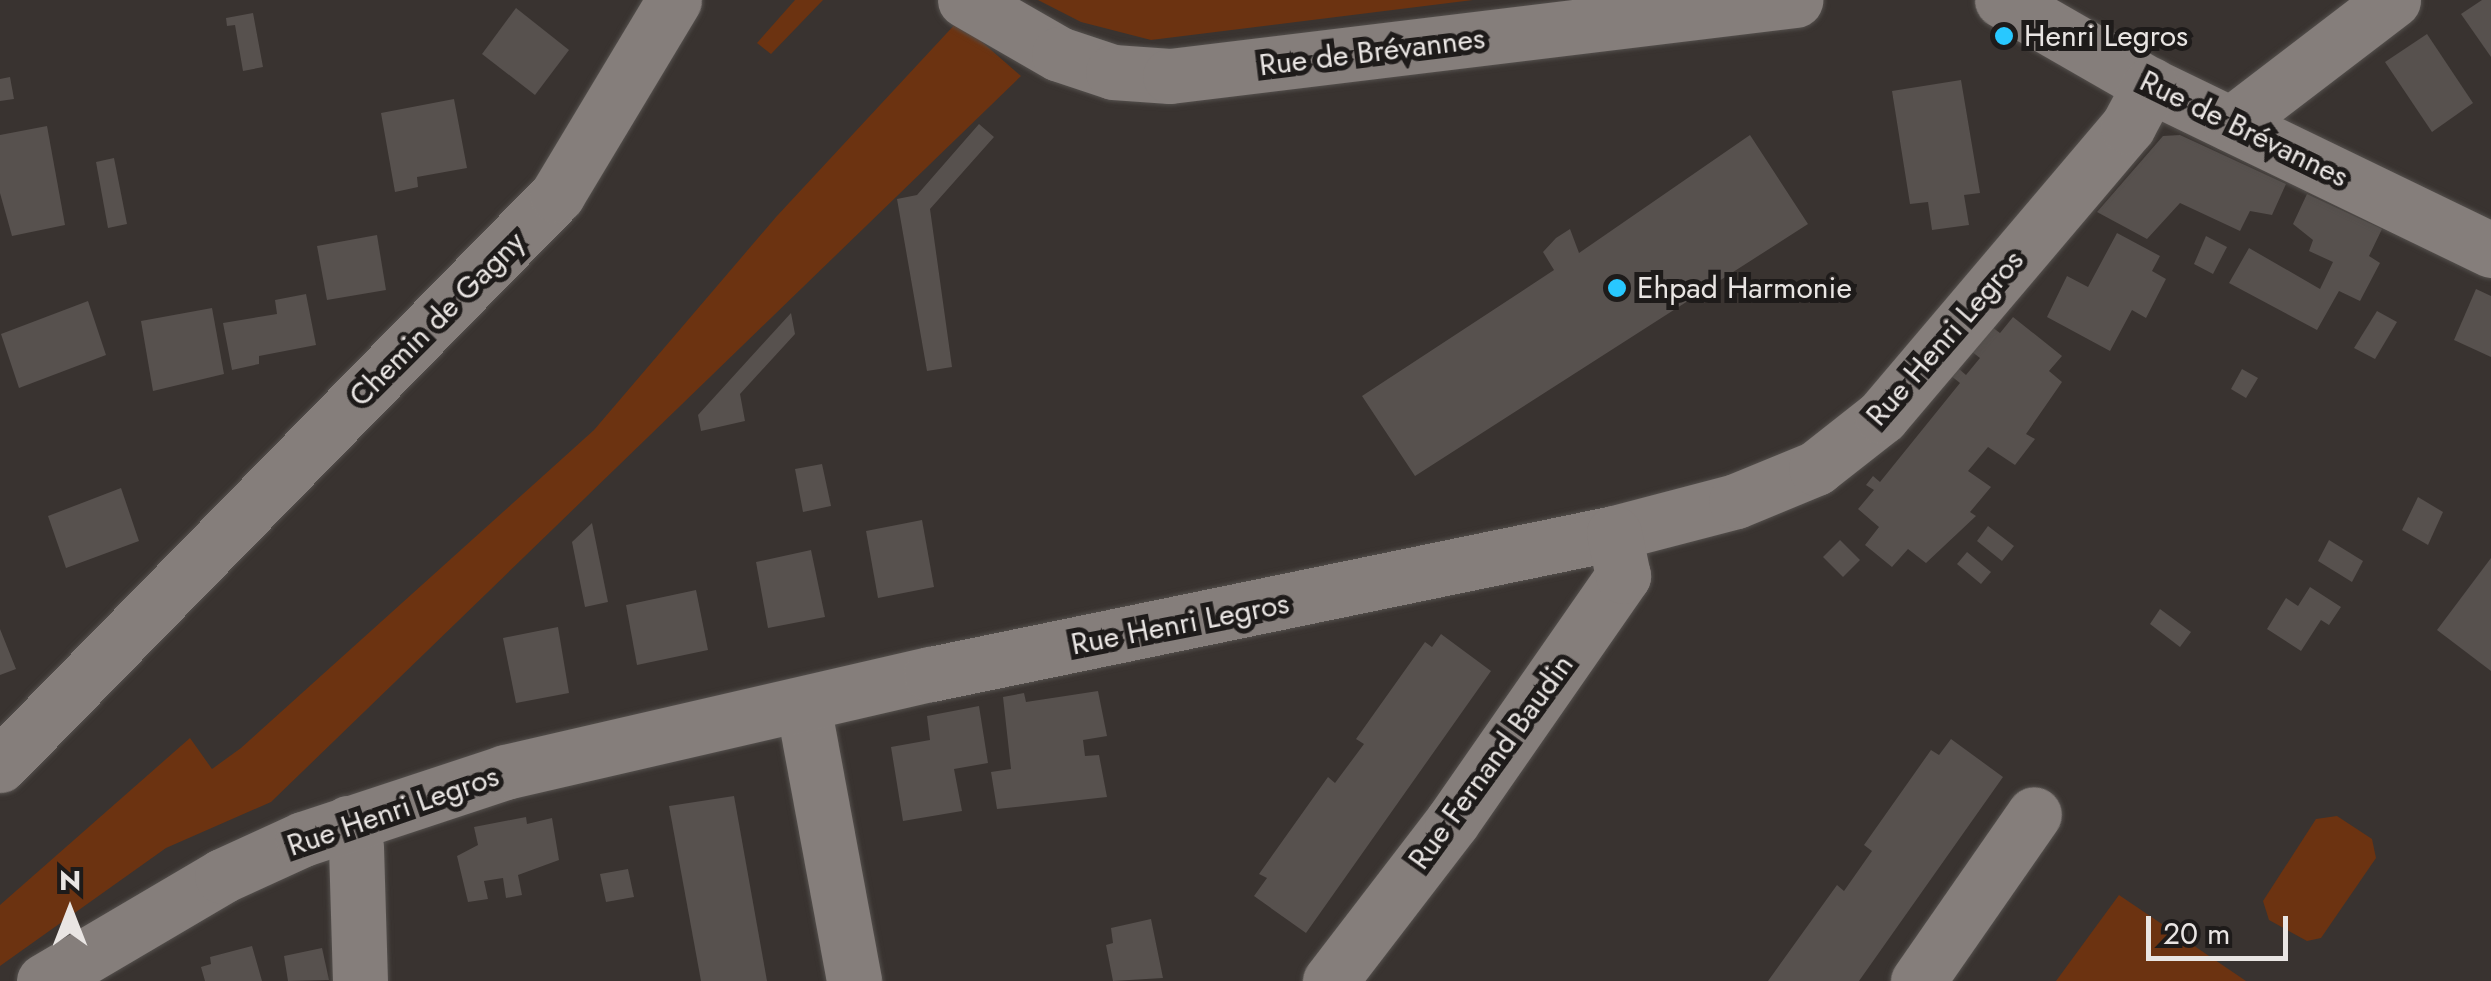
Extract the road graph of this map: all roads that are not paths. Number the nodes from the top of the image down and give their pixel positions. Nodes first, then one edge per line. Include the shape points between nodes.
1 (674, 0) edge
2 (966, 0) edge
3 (1795, 0) edge
4 (2002, 0) edge
5 (2393, 0) edge
6 (1610, 12) edge
7 (2150, 85) junction
8 (2231, 124) junction
9 (2491, 250) edge
10 (1614, 533) junction
11 (802, 705) junction
12 (0, 765) edge
13 (2034, 814) dead end
14 (348, 823) junction
15 (67, 976) edge
16 (360, 981) edge
17 (854, 981) edge
18 (1330, 981) edge
19 (1918, 981) edge

1 - 12 street, Chemin de Gagny via 557,196
2 - 6 street, Rue de Brévannes via 1058,54 1113,72 1170,76
3 - 6 street, Rue de Brévannes
4 - 7 street, Rue de Brévannes
5 - 8 street
7 - 8 street, Rue de Brévannes
7 - 10 street, Rue Henri Legros via 2128,126 1882,416 1816,468 1736,500
8 - 9 street, Rue de Brévannes
10 - 11 street, Rue Henri Legros
10 - 18 street, Rue Fernand Baudin via 1623,576 1452,822
11 - 14 street, Rue Henri Legros via 505,772
11 - 17 street
13 - 19 street
14 - 15 street, Rue Henri Legros via 222,876
14 - 16 street via 356,847

